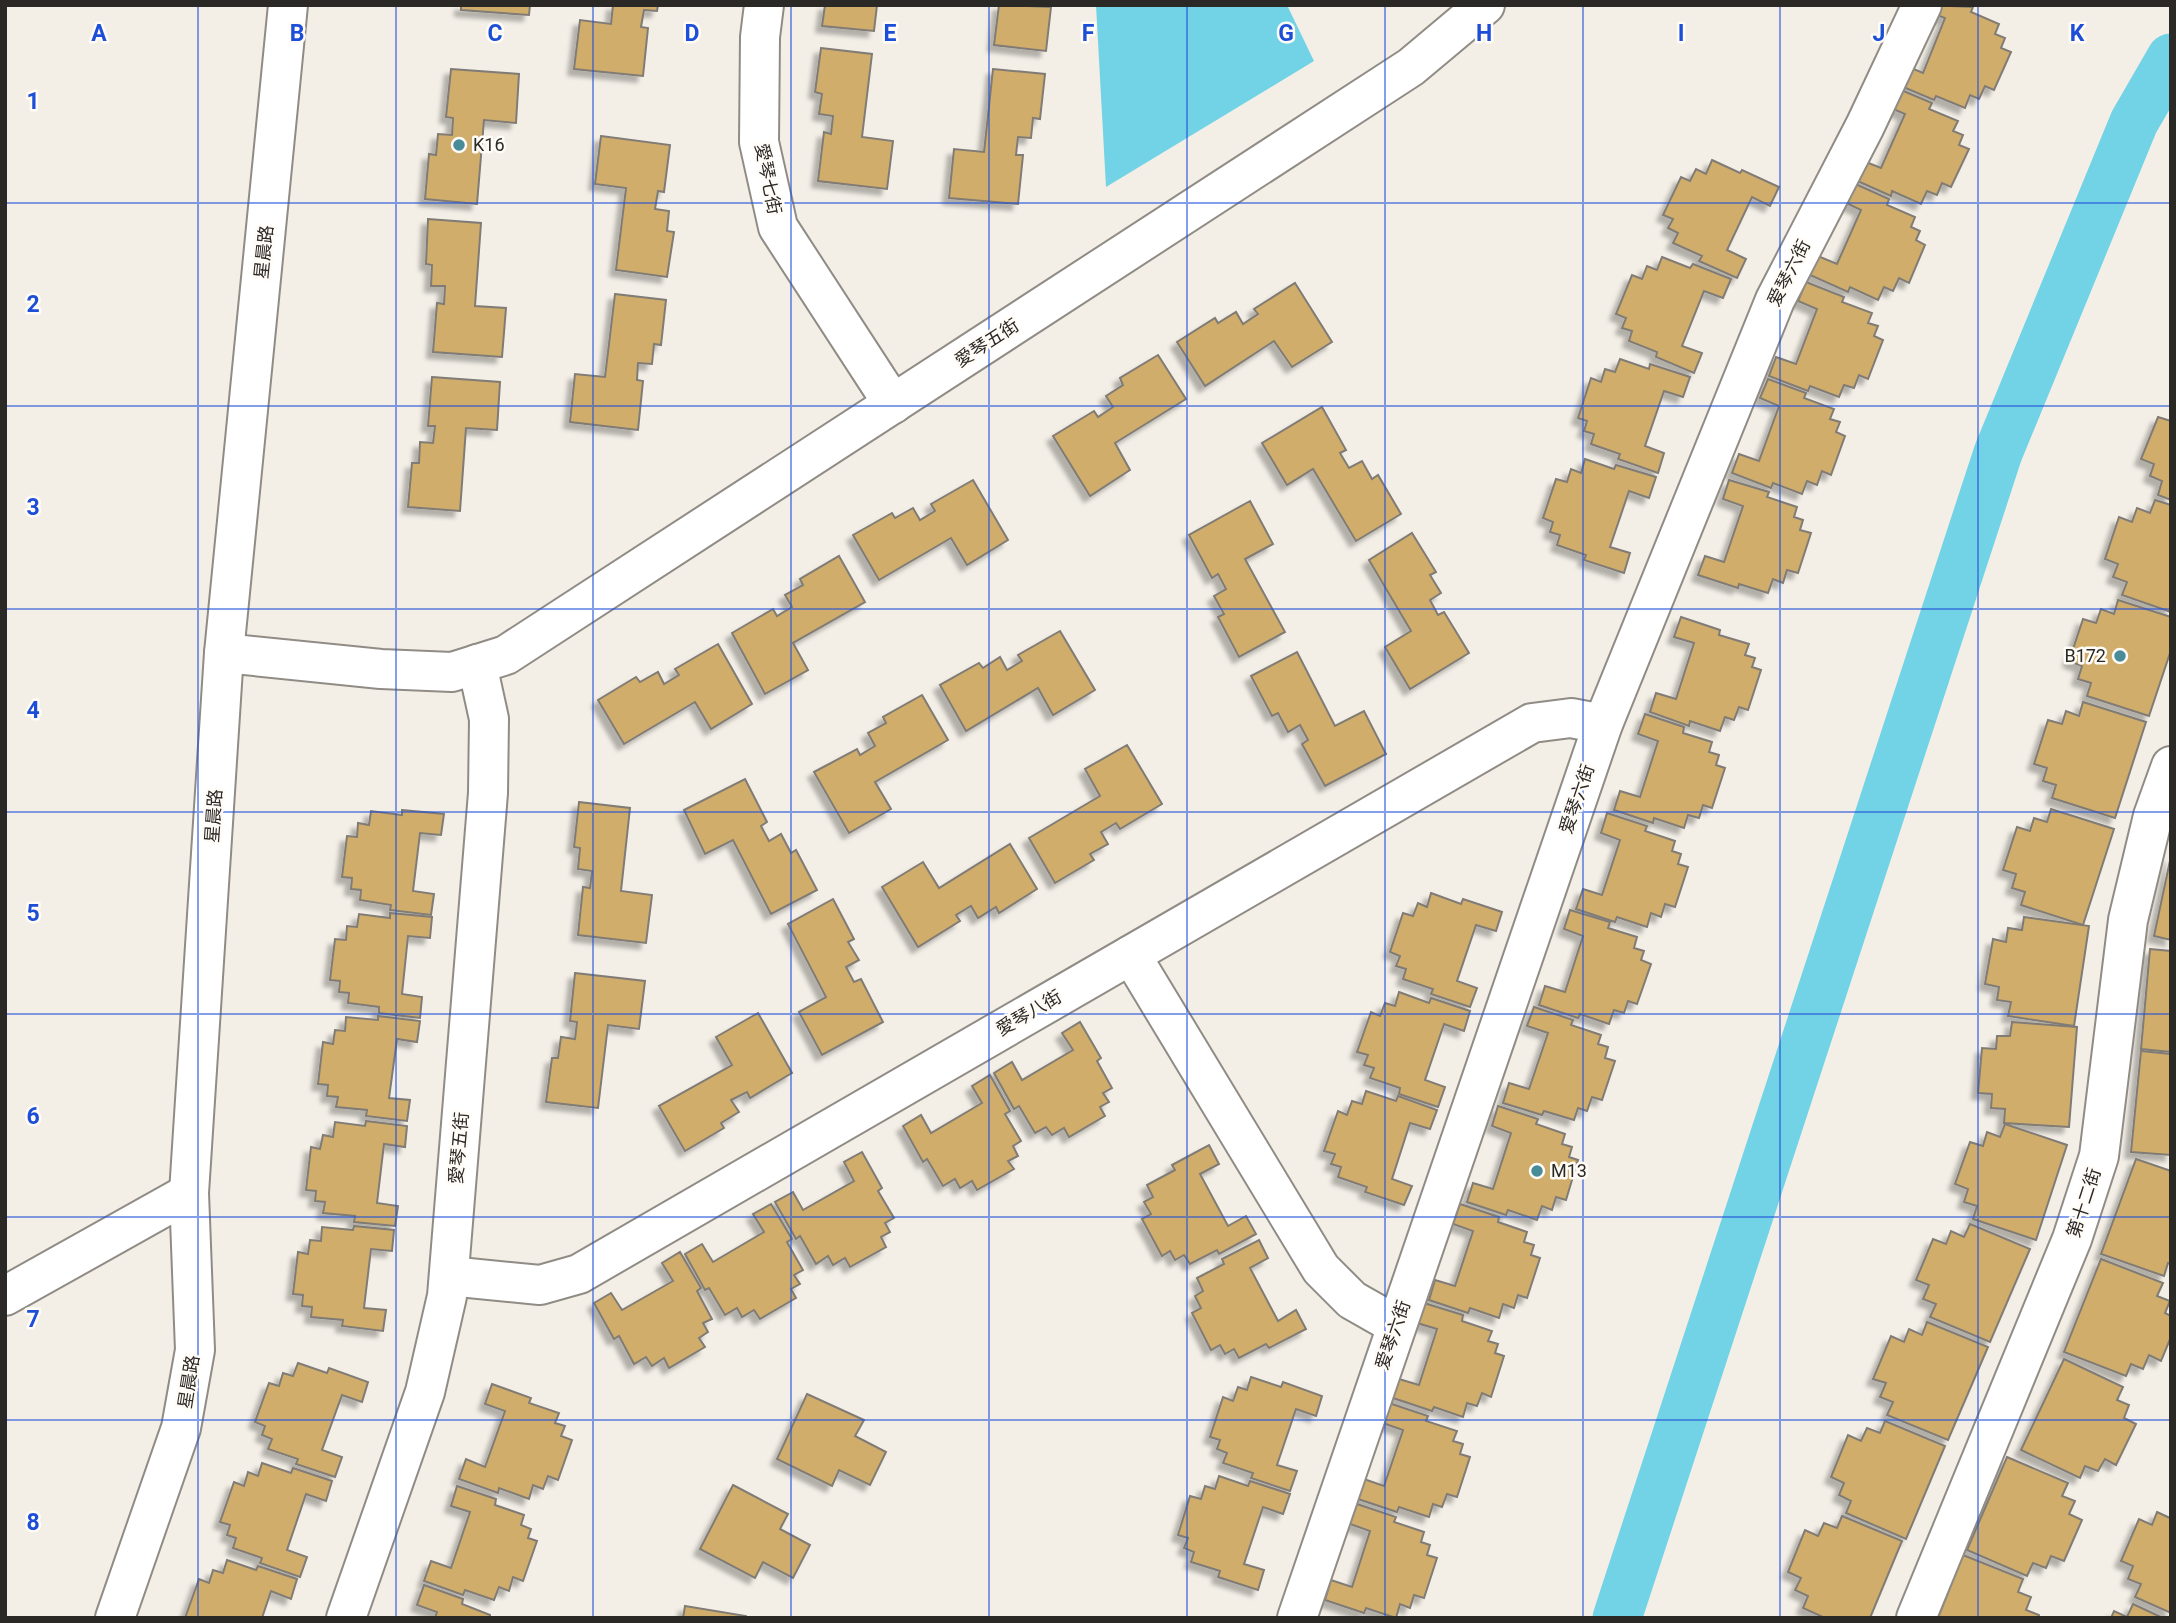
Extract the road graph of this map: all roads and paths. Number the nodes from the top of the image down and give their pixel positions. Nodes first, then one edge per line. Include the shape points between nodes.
1 (288, 5) edge
2 (764, 5) edge
3 (1485, 5) edge
4 (1922, 5) edge
5 (893, 404) junction
6 (224, 653) junction
7 (477, 664) junction
8 (1603, 724) junction
9 (2171, 766) edge
10 (1131, 955) junction
11 (189, 1193) junction
12 (449, 1276) junction
13 (5, 1296) edge
14 (1396, 1325) junction
15 (115, 1618) edge
16 (346, 1618) edge
17 (1297, 1618) edge
18 (1916, 1618) edge

1 - 6 street, 星晨路
2 - 5 street, 愛琴七街 via 760,142 778,227
3 - 5 street, 愛琴五街 via 1411,67
4 - 8 street, 爱琴六街 via 1774,300
5 - 7 street, 愛琴五街 via 506,655
6 - 7 street, 愛琴五街 via 405,670 452,672
6 - 11 street, 星晨路
7 - 12 street, 愛琴五街 via 489,719 488,793
8 - 10 street, 愛琴八街 via 1571,718 1532,723
8 - 14 street, 爱琴六街
9 - 18 street, 第十二街 via 2153,816 2129,920 2099,1156 2073,1239
10 - 12 street, 愛琴八街 via 579,1274 540,1285
10 - 14 street via 1321,1269 1352,1300
11 - 13 street
11 - 15 street, 星晨路 via 195,1350 181,1428
12 - 16 street, 愛琴五街 via 425,1392
14 - 17 street, 爱琴六街

